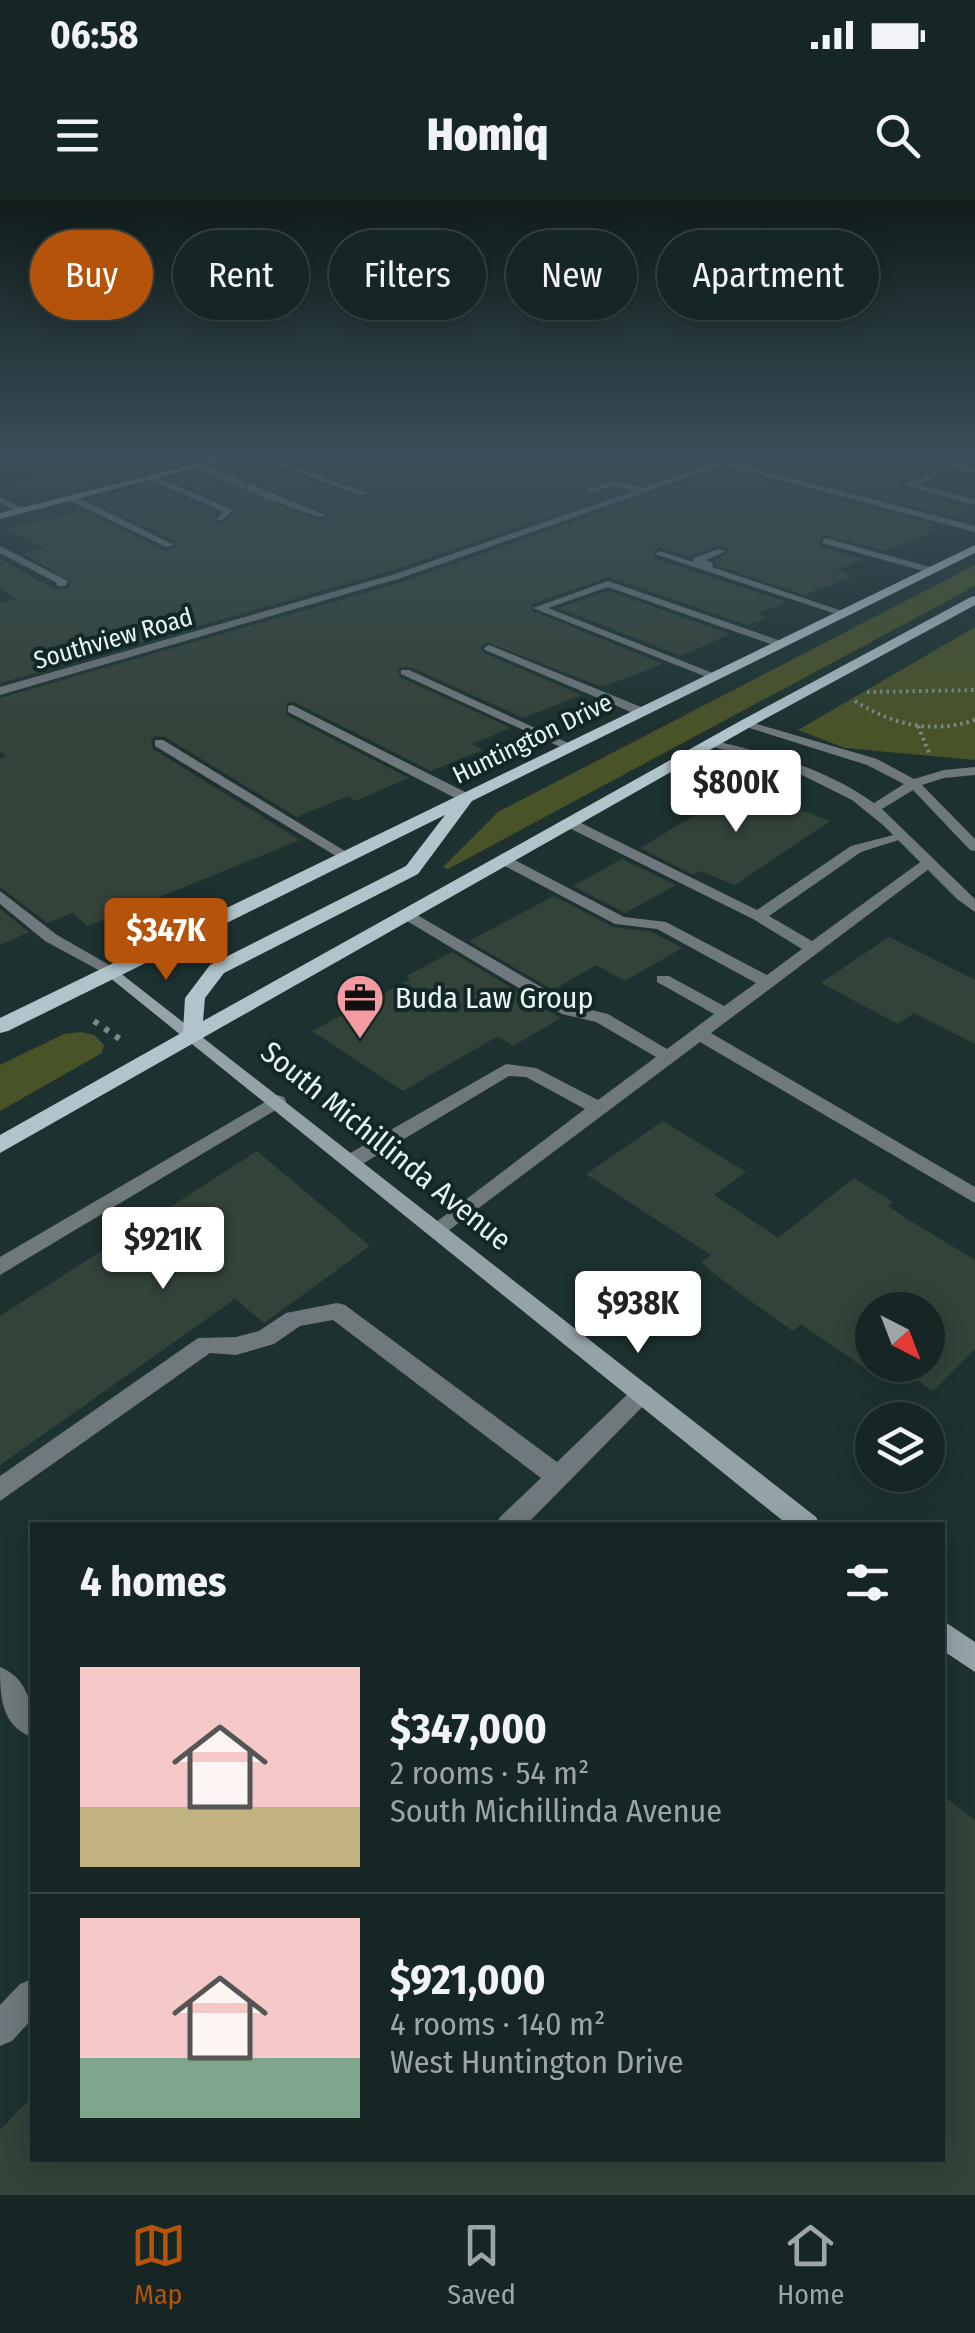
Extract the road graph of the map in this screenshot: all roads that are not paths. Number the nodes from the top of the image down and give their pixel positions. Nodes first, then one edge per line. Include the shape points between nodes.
1 (482, 546) edge
2 (842, 546) edge
3 (0, 548) edge
4 (975, 548) edge
5 (721, 551) dead end
6 (660, 554) dead end
7 (931, 570) junction
8 (60, 584) dead end
9 (975, 600) edge
10 (847, 611) junction
11 (780, 644) junction
12 (489, 648) dead end
13 (405, 672) dead end
14 (714, 676) junction
15 (0, 691) edge
16 (292, 709) dead end
17 (642, 712) junction
18 (747, 724) junction
19 (159, 743) dead end
20 (710, 744) junction
21 (572, 747) junction
22 (975, 771) edge
23 (914, 784) junction
24 (466, 798) junction
25 (873, 809) junction
26 (570, 823) junction
27 (900, 835) junction
28 (975, 847) edge
29 (346, 856) junction
30 (504, 860) junction
31 (928, 863) junction
32 (0, 896) edge
33 (975, 907) edge
34 (407, 914) junction
35 (758, 916) junction
36 (814, 949) junction
37 (110, 970) junction
38 (662, 978) dead end
39 (769, 983) junction
40 (727, 1015) junction
41 (0, 1026) edge
42 (194, 1034) junction
43 (701, 1035) junction
44 (670, 1058) junction
45 (276, 1101) junction
46 (600, 1109) junction
47 (0, 1145) edge
48 (352, 1161) junction
49 (975, 1196) edge
50 (436, 1229) junction
51 (0, 1267) edge
52 (643, 1394) junction
53 (558, 1477) junction
54 (0, 1490) edge
55 (512, 1522) edge
56 (803, 1522) edge
57 (945, 1635) edge
58 (975, 1659) edge
59 (0, 1680) edge
60 (30, 1720) edge
61 (30, 1998) edge
62 (0, 2028) edge

1 - 15 street, Southview Road
2 - 7 street
3 - 8 street
4 - 7 main road, Huntington Drive
5 - 10 street via 697,560
6 - 10 street
7 - 10 main road, Huntington Drive
9 - 18 main road
10 - 11 main road, Huntington Drive
11 - 14 main road, Huntington Drive
11 - 14 street via 608,584 538,608
12 - 17 street
13 - 21 street
14 - 17 main road, Huntington Drive
16 - 24 street
17 - 21 main road, Huntington Drive
18 - 20 main road
18 - 23 street via 872,762
19 - 29 street
20 - 25 street via 790,766
20 - 26 main road
21 - 24 main road, Huntington Drive
22 - 23 street via 946,770
23 - 25 street
23 - 28 street
24 - 29 main road, Huntington Drive
24 - 42 main road via 412,870 217,968 190,1004
25 - 27 street
26 - 30 main road
26 - 35 street
27 - 31 street
27 - 35 street via 856,850
29 - 37 main road, Huntington Drive
30 - 34 main road
30 - 39 street via 620,921 661,926
31 - 33 street
31 - 36 street
32 - 37 street via 51,938
34 - 42 main road
34 - 44 street via 568,1010 602,1018
35 - 36 street
36 - 39 street
37 - 41 main road, Huntington Drive
37 - 42 main road, South Michillinda Avenue
38 - 40 street
39 - 40 street
40 - 43 street
42 - 45 main road, South Michillinda Avenue
42 - 47 main road
43 - 44 street
43 - 49 street
44 - 46 street
45 - 48 main road, South Michillinda Avenue
45 - 51 street
46 - 48 street via 530,1072 506,1070
46 - 50 street
48 - 50 main road, South Michillinda Avenue
50 - 52 main road, South Michillinda Avenue
52 - 53 street
52 - 56 main road, South Michillinda Avenue
53 - 54 street via 336,1311 294,1319 266,1338 236,1346 206,1344
53 - 55 street
57 - 58 main road
59 - 60 street
61 - 62 street

